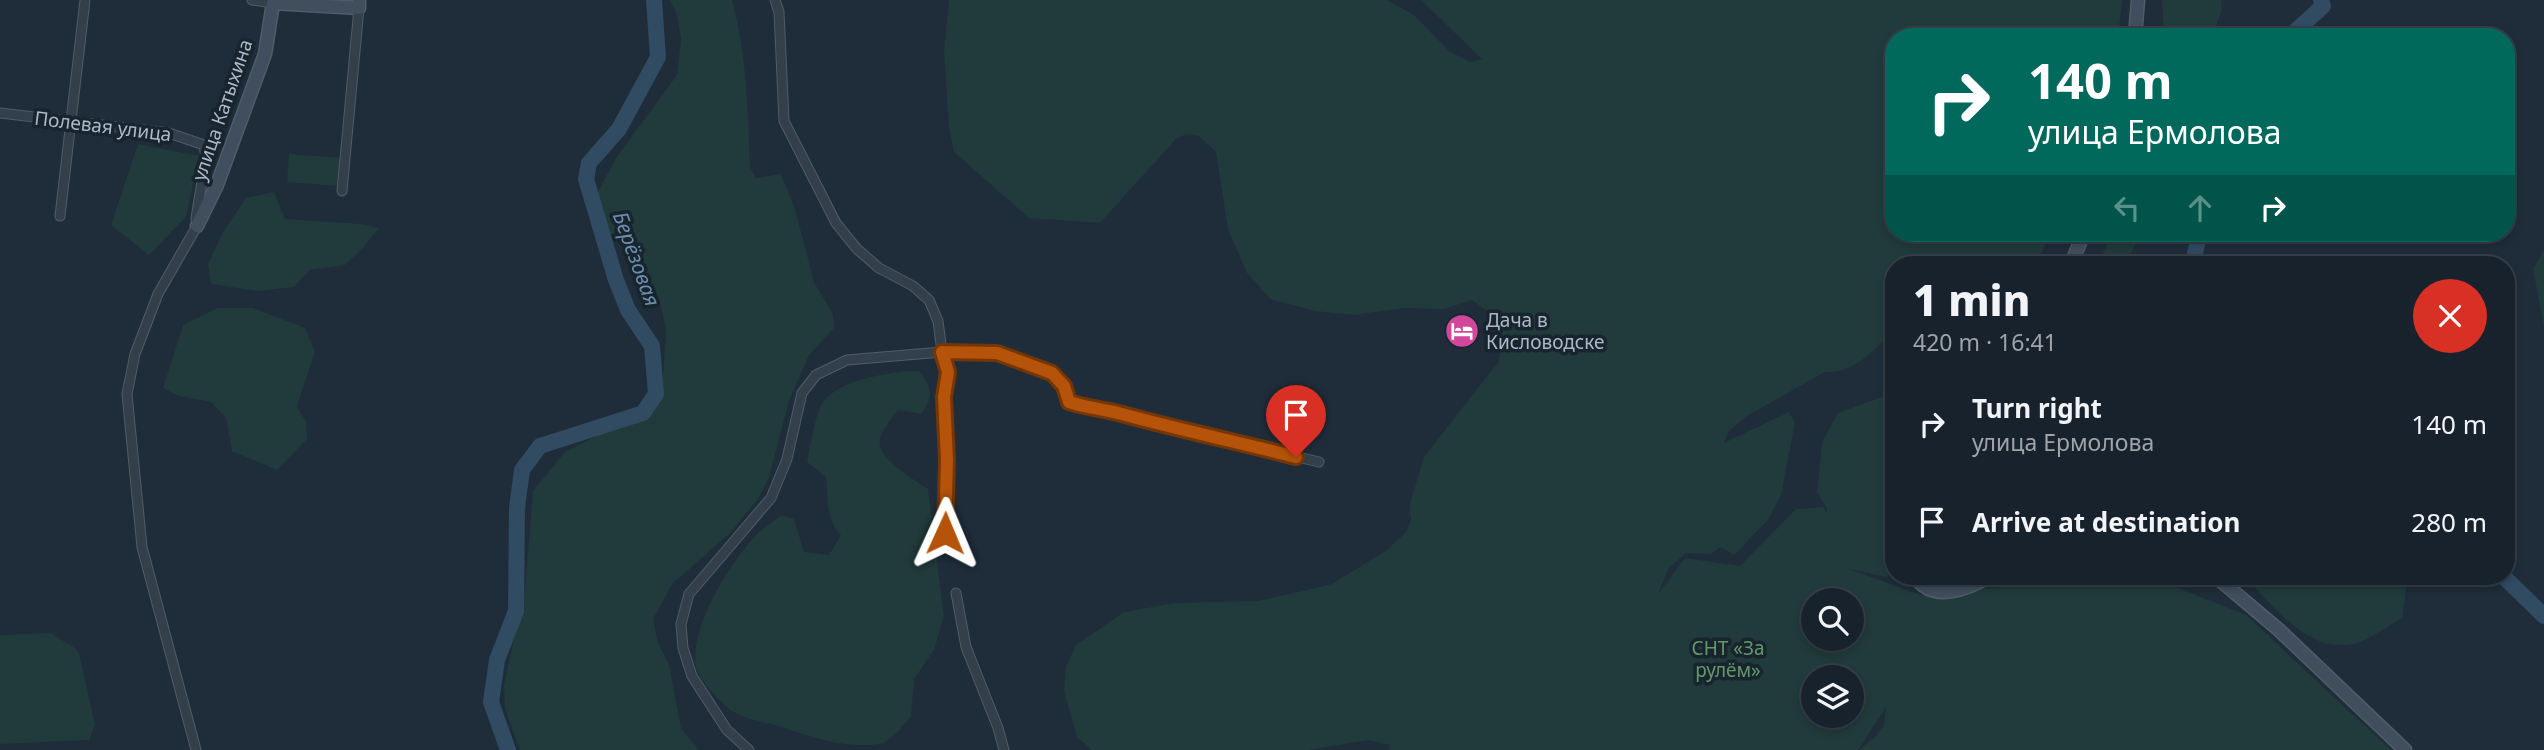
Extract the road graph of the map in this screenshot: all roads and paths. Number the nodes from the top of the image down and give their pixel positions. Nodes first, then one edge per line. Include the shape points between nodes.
1 (85, 0) edge
2 (252, 0) edge
3 (775, 0) edge
4 (783, 0) edge
5 (2138, 0) edge
6 (273, 3) junction
7 (359, 4) edge
8 (779, 12) junction
9 (2136, 28) edge
10 (0, 113) edge
11 (71, 121) junction
12 (342, 191) dead end
13 (60, 216) dead end
14 (197, 226) junction
15 (942, 352) junction
16 (1319, 462) dead end
17 (945, 533) dead end
18 (1923, 585) edge
19 (1971, 585) edge
20 (2227, 585) edge
21 (956, 593) dead end
22 (196, 750) edge
23 (749, 750) edge
24 (1004, 750) edge
25 (2405, 750) edge

1 - 11 street
2 - 6 street
3 - 8 street
4 - 8 street
5 - 9 street
6 - 7 street
6 - 14 street, улица Катыхина via 265,54 217,185
7 - 12 street
8 - 15 street via 785,121 836,223 879,268 929,300 938,321
10 - 11 street, Полевая улица
11 - 13 street
11 - 14 street, Полевая улица via 169,133 204,145
14 - 22 street via 158,295 135,354 127,394 142,547
15 - 16 street via 997,353 1052,373 1064,386 1069,402 1082,407
15 - 17 street via 948,372 944,397
15 - 23 street via 847,360 816,375 802,393 787,459 771,498 689,594 681,624 692,676 727,730
18 - 19 street via 1938,592
20 - 25 street
21 - 24 street via 965,647

